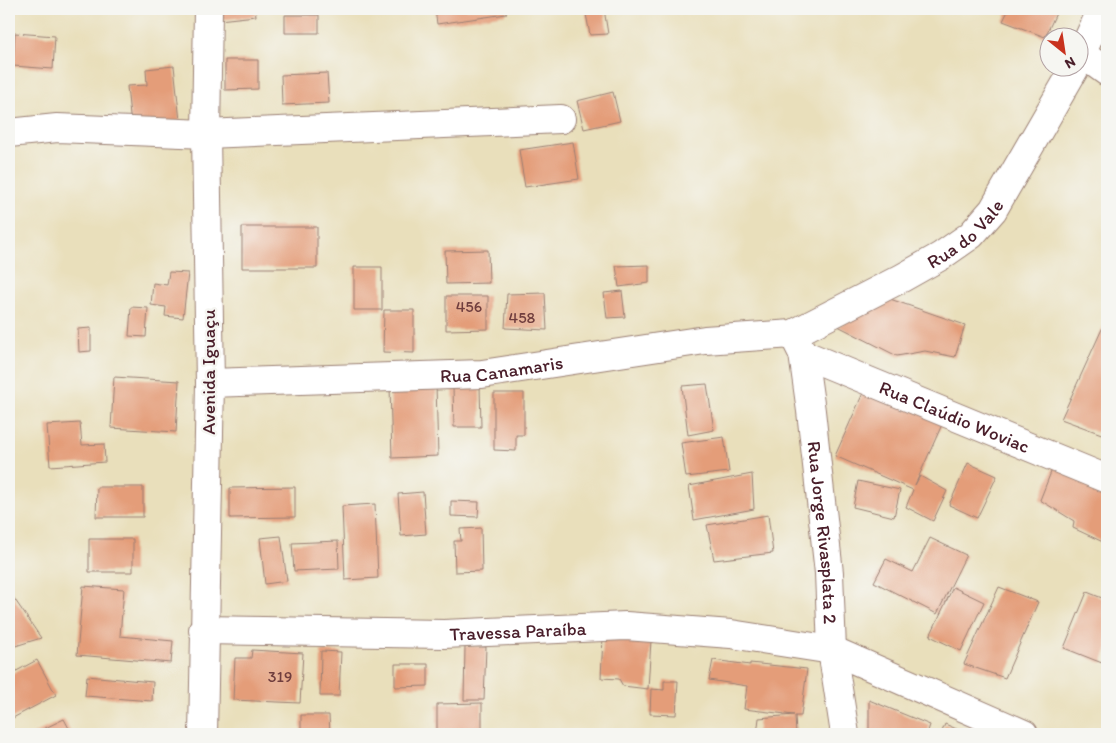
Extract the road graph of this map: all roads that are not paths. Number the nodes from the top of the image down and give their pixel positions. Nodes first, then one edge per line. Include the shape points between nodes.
1 (208, 9) edge
2 (1102, 9) edge
3 (1088, 39) edge
4 (1088, 65) edge
5 (1107, 72) edge
6 (1068, 78) edge
7 (561, 119) dead end
8 (9, 133) edge
9 (206, 134) junction
10 (798, 344) junction
11 (210, 383) junction
12 (1107, 479) edge
13 (204, 630) junction
14 (832, 650) junction
15 (203, 734) edge
16 (845, 734) edge
17 (1024, 734) edge

1 - 9 street, Avenida Iguaçu
2 - 3 street, Rua do Vale
4 - 5 street
6 - 10 street, Rua do Vale via 993,210 971,235
7 - 9 street
8 - 9 street via 57,128
9 - 11 street, Avenida Iguaçu
10 - 11 street, Rua Canamaris via 705,340 482,374
10 - 12 street, Rua Claúdio Woviac
10 - 14 street, Rua Jorge Rivasplata 2 via 811,411 829,573
11 - 13 street, Avenida Iguaçu
13 - 14 street, Travessa Paraíba via 444,634 626,626 731,634
13 - 15 street, Avenida Iguaçu
14 - 16 street, Rua Jorge Rivasplata 2
14 - 17 street, Travessa Paraíba

